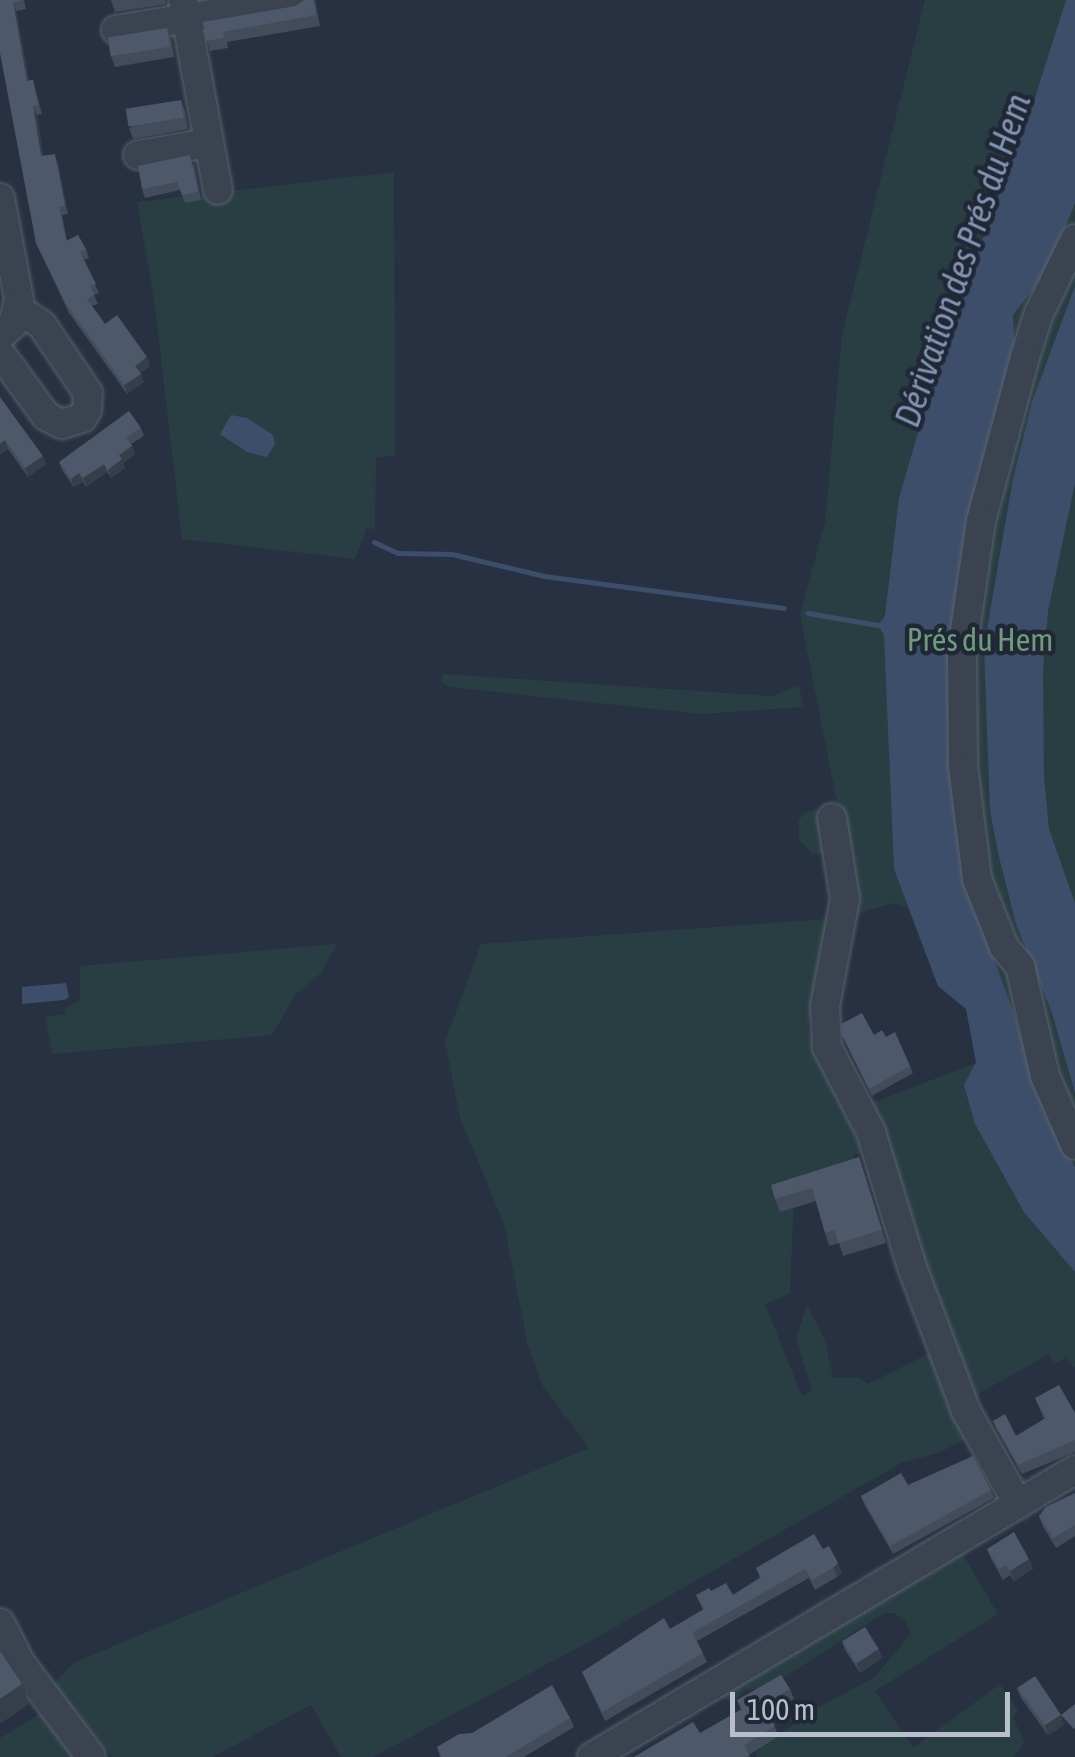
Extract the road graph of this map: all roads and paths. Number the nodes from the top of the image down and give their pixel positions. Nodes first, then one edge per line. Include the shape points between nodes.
1 (296, 0) edge
2 (185, 9) edge
3 (116, 30) dead end
4 (210, 143) junction
5 (138, 156) dead end
6 (218, 190) dead end
7 (0, 198) edge
8 (1075, 239) edge
9 (18, 308) junction
10 (0, 336) edge
11 (0, 353) edge
12 (832, 818) dead end
13 (1075, 1145) edge
14 (1075, 1470) edge
15 (1018, 1504) junction
16 (0, 1623) edge
17 (91, 1757) edge
18 (592, 1757) edge

1 - 2 street
2 - 3 street
2 - 4 street
4 - 5 street
4 - 6 street
7 - 9 street
8 - 13 street via 1039,313 1015,394 981,521 962,652 963,766 977,879 1004,947 1020,966 1044,1076
9 - 10 street
9 - 11 street via 42,325 88,393 82,418 62,424 46,416
12 - 15 street via 845,900 825,1006 827,1047 871,1132 966,1411
14 - 15 street
15 - 18 street
16 - 17 street via 21,1664

